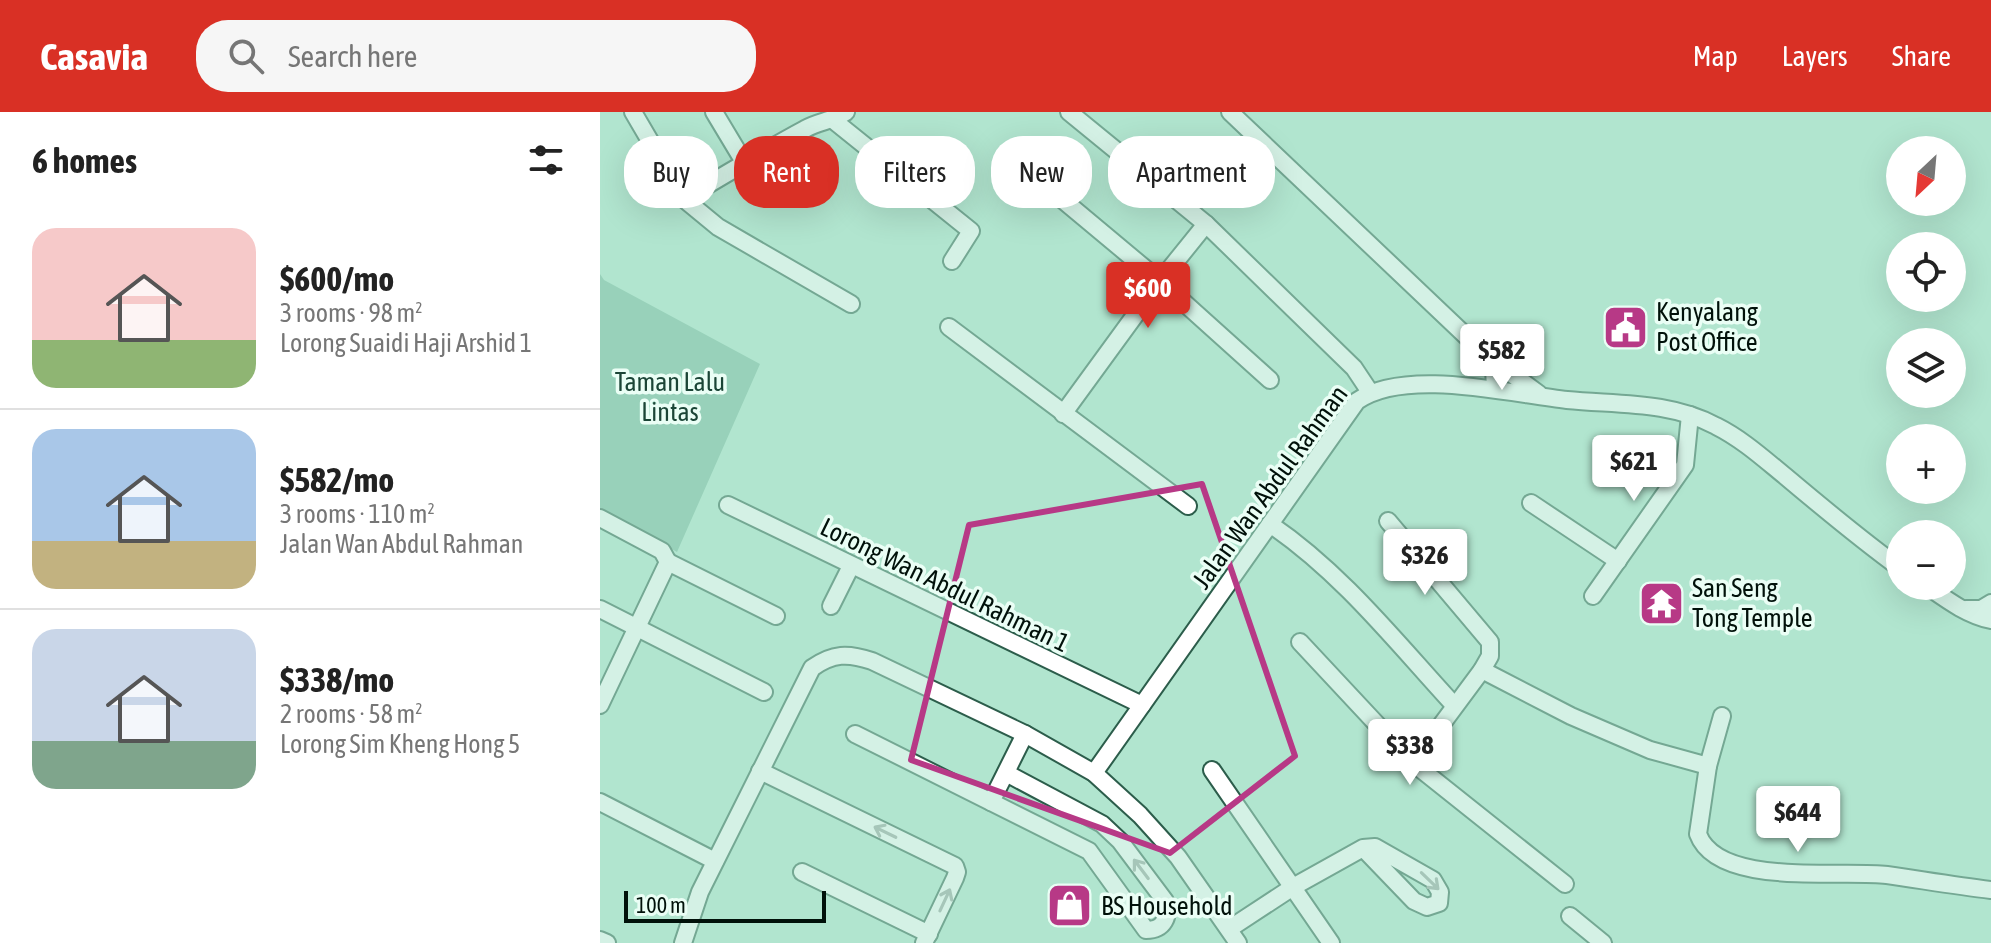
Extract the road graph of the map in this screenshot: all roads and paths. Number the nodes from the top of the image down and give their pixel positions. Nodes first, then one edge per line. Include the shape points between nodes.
1 (633, 112) edge
2 (714, 112) edge
3 (1069, 112) edge
4 (1230, 112) edge
5 (840, 116) edge
6 (806, 119) edge
7 (647, 136) edge
8 (781, 136) edge
9 (734, 145) edge
10 (695, 208) edge
11 (1073, 208) edge
12 (1206, 224) junction
13 (952, 261) dead end
14 (1160, 281) junction
15 (851, 304) dead end
16 (949, 327) dead end
17 (1486, 355) junction
18 (1270, 380) dead end
19 (1488, 388) junction
20 (1370, 392) junction
21 (1543, 396) junction
22 (1063, 414) junction
23 (1690, 415) junction
24 (1531, 503) dead end
25 (728, 505) dead end
26 (1188, 506) dead end
27 (600, 518) edge
28 (1388, 521) dead end
29 (1270, 524) junction
30 (1886, 558) edge
31 (1618, 561) junction
32 (668, 562) junction
33 (851, 566) junction
34 (1593, 596) dead end
35 (1949, 600) edge
36 (1991, 603) edge
37 (831, 606) dead end
38 (1961, 608) junction
39 (600, 609) edge
40 (776, 616) dead end
41 (1984, 619) edge
42 (635, 629) junction
43 (1991, 631) edge
44 (1300, 642) dead end
45 (1482, 670) junction
46 (764, 692) dead end
47 (600, 705) edge
48 (1142, 705) junction
49 (1454, 705) junction
50 (1722, 716) dead end
51 (855, 734) dead end
52 (1025, 734) junction
53 (1413, 763) junction
54 (1708, 766) junction
55 (1212, 770) dead end
56 (760, 771) junction
57 (1006, 773) junction
58 (1094, 773) junction
59 (600, 802) edge
60 (991, 802) junction
61 (1363, 848) junction
62 (715, 861) junction
63 (802, 872) dead end
64 (1565, 884) dead end
65 (1293, 887) junction
66 (1991, 890) edge
67 (1570, 916) dead end
68 (1234, 936) edge
69 (926, 938) edge
70 (600, 940) edge
71 (607, 943) edge
72 (683, 943) edge
73 (1331, 943) edge
74 (1603, 943) edge

1 - 7 street
2 - 9 street
3 - 12 street
4 - 17 street
5 - 6 street
5 - 13 street via 971,231
6 - 8 street
10 - 15 street via 718,227
11 - 14 street
12 - 14 street
12 - 20 street via 1354,368
14 - 18 street
14 - 22 street
16 - 22 street
17 - 19 street
17 - 21 street
19 - 20 street, Jalan Wan Abdul Rahman via 1402,386
19 - 21 street, Jalan Wan Abdul Rahman
20 - 29 street, Jalan Wan Abdul Rahman via 1357,401
21 - 23 street, Jalan Wan Abdul Rahman via 1640,404
22 - 26 street
23 - 30 street, Jalan Wan Abdul Rahman via 1739,439
23 - 31 street via 1685,465
24 - 31 street
25 - 33 street, Lorong Wan Abdul Rahman 1
27 - 32 street via 662,551
28 - 45 street via 1490,642
29 - 48 street, Jalan Wan Abdul Rahman
29 - 49 street via 1339,579
31 - 34 street
32 - 40 street
32 - 42 street
33 - 37 street
33 - 48 street, Lorong Wan Abdul Rahman 1
35 - 38 street
36 - 38 street via 1981,609
38 - 41 street
39 - 42 street
41 - 43 street
42 - 46 street
42 - 47 street
44 - 53 street
45 - 49 street
45 - 54 street via 1624,739
48 - 58 street, Jalan Wan Abdul Rahman
49 - 53 street
50 - 54 street
51 - 60 street
52 - 56 street via 872,661 840,654 812,668
52 - 57 street
52 - 58 street
53 - 64 street
54 - 66 street via 1698,834 1725,863 1802,875 1885,875
55 - 65 street
56 - 62 street
69 -> 56 street via 955,878 955,866
57 - 60 street
60 -> 57 street via 1089,851 1146,930 1164,923 1165,901 1112,833
58 - 68 street via 1178,857
59 - 62 street
61 -> 61 street via 1375,847 1433,880 1439,903 1427,907 1414,901
61 - 65 street
62 - 72 street
63 - 69 street
65 - 68 street
65 - 73 street
67 - 74 street
70 - 71 street

